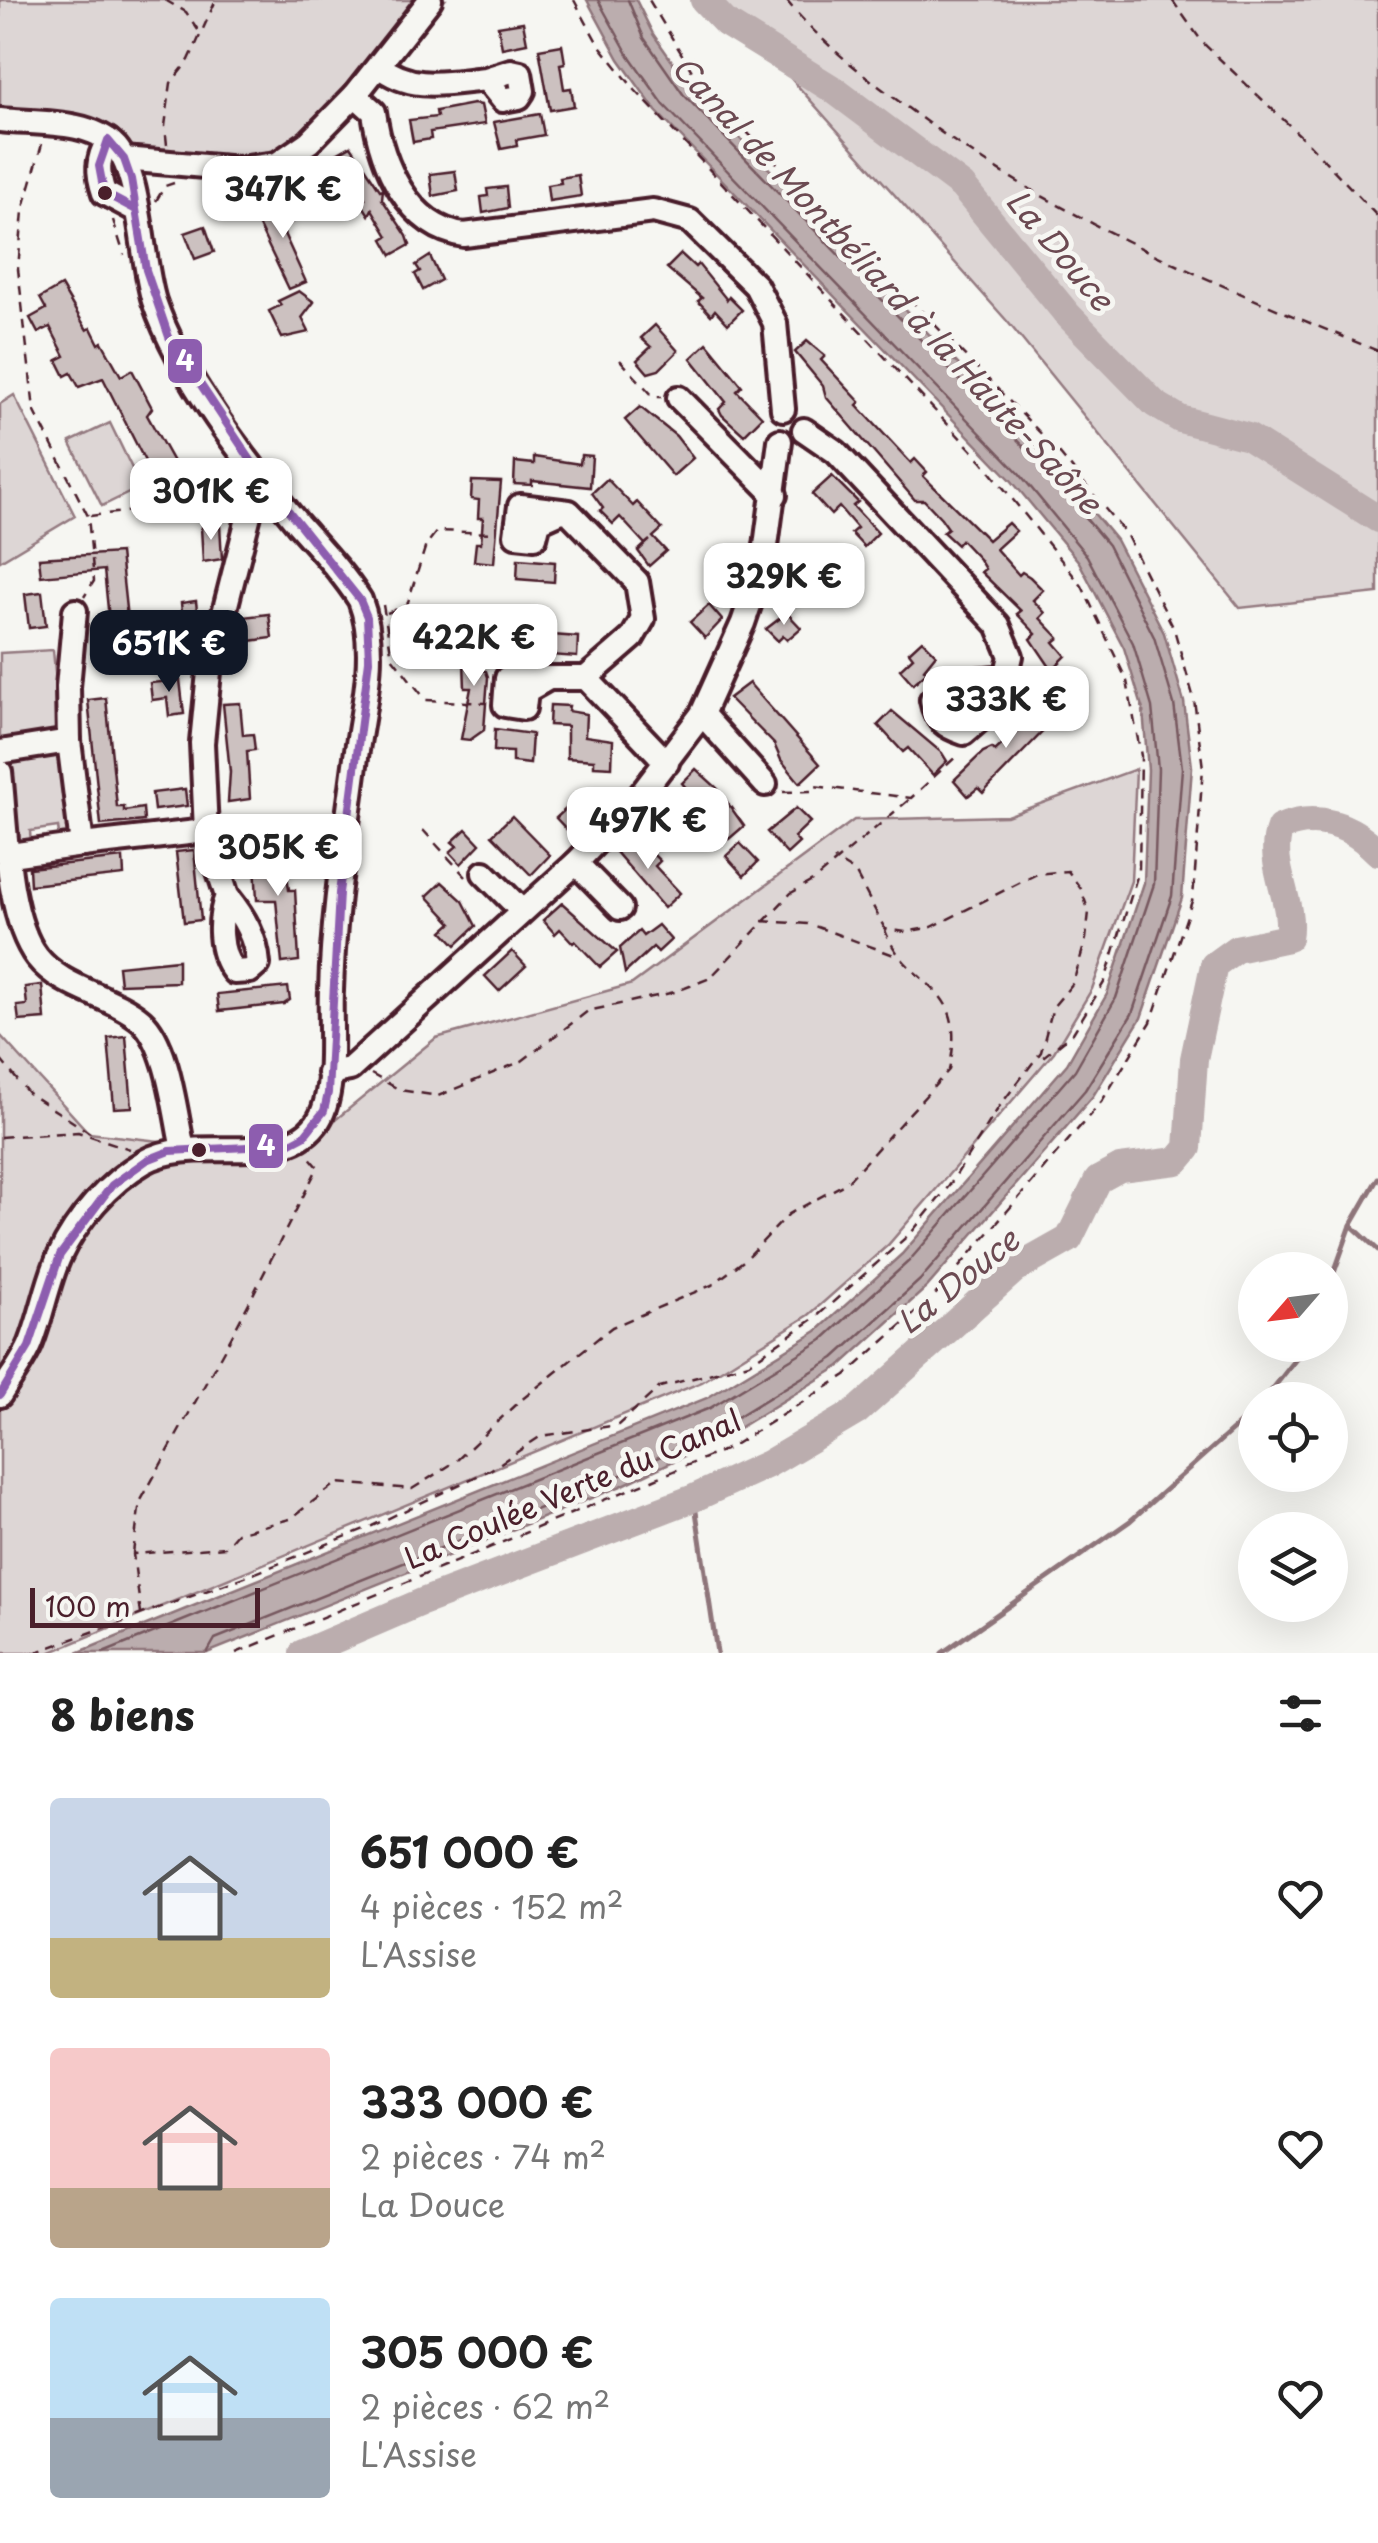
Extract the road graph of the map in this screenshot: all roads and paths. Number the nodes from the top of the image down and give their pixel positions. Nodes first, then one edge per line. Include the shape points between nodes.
1 (165, 0) edge
2 (216, 0) edge
3 (430, 0) edge
4 (574, 0) edge
5 (648, 0) edge
6 (655, 0) edge
7 (786, 0) edge
8 (1172, 0) edge
9 (653, 7) junction
10 (201, 34) junction
11 (378, 66) junction
12 (486, 79) dead end
13 (355, 95) junction
14 (0, 120) edge
15 (47, 125) junction
16 (108, 140) junction
17 (124, 159) junction
18 (175, 171) junction
19 (145, 208) junction
20 (1378, 217) edge
21 (1378, 351) edge
22 (620, 360) dead end
23 (679, 398) joint
24 (783, 410) junction
25 (804, 430) junction
26 (780, 441) junction
27 (258, 490) junction
28 (774, 495) junction
29 (88, 516) junction
30 (516, 535) joint
31 (75, 610) joint
32 (386, 614) dead end
33 (392, 657) dead end
34 (1006, 677) junction
35 (586, 678) junction
36 (505, 704) joint
37 (702, 714) junction
38 (964, 733) junction
39 (69, 741) junction
40 (0, 752) edge
41 (667, 763) junction
42 (0, 772) edge
43 (764, 784) joint
44 (911, 798) junction
45 (423, 830) dead end
46 (206, 831) junction
47 (82, 845) junction
48 (10, 854) junction
49 (834, 860) junction
50 (576, 863) junction
51 (484, 873) joint
52 (227, 896) dead end
53 (620, 908) dead end
54 (522, 910) junction
55 (761, 921) junction
56 (885, 929) junction
57 (894, 955) junction
58 (0, 1059) edge
59 (1033, 1066) junction
60 (329, 1074) junction
61 (370, 1074) dead end
62 (0, 1136) edge
63 (102, 1140) junction
64 (296, 1142) junction
65 (183, 1150) junction
66 (147, 1160) junction
67 (0, 1395) edge
68 (133, 1554) junction
69 (142, 1615) junction
70 (34, 1653) edge
71 (236, 1653) edge

1 - 10 path via 186,12
2 - 10 path
3 - 11 street
4 - 59 path via 635,90 982,461 1082,586 1127,681 1141,756 1139,870 1105,980 1073,1033
5 - 9 path, La Coulée Verte du Canal
6 - 9 path
7 - 21 path via 845,61 1004,177 1200,277
8 - 20 path via 1203,43
9 - 71 path, La Coulée Verte du Canal via 692,70 743,128 1054,447 1126,534 1174,629 1194,700 1203,768 1193,898 1151,1022 1102,1101 935,1295 846,1376 729,1448
10 - 18 path via 171,82 165,126
11 - 12 street via 418,86
11 - 13 street
13 - 18 street via 277,164
13 - 24 street via 374,112 378,141 400,190 424,221 444,232 464,236 653,210 690,221 756,286 774,323
14 - 15 street
15 - 16 street via 86,129
15 - 29 path via 23,211 18,269 34,410
16 - 17 street
16 - 19 street via 98,174 104,193
17 - 18 street
17 - 19 street
18 - 19 path
19 - 27 street via 146,270 170,338
22 - 23 path via 654,397
23 - 28 street
24 - 25 street via 800,414
24 - 26 street via 773,418
25 - 26 street via 794,441
25 - 34 street via 836,452 998,626 1011,656
26 - 28 street
27 - 29 path
27 - 46 street via 209,672 202,743
27 - 60 street via 340,572 367,617 369,660 330,986
28 - 37 street via 764,560
29 - 31 path via 94,581
30 - 32 path via 438,531 426,545 408,605
30 - 35 street via 520,506 569,512 636,582 643,619 632,638
31 - 39 street
33 - 36 path via 426,700
34 - 38 street via 994,707
34 - 38 street via 956,682 932,700 935,716
35 - 36 street via 507,678
35 - 41 street
37 - 41 street
37 - 43 street
38 - 44 path via 959,755
39 - 40 street
39 - 47 street
41 - 50 street
42 - 48 street
43 - 44 path via 786,794 814,786
44 - 49 path
45 - 51 path via 468,879
46 - 47 street
46 - 52 street
47 - 48 street
48 - 65 street via 17,920 38,959 142,1021 163,1056
49 - 55 path
49 - 56 path via 856,872
50 - 53 street
50 - 54 street
51 - 54 street
54 - 60 street via 350,1069
55 - 57 path via 809,924
55 - 61 path via 710,978 588,1012 522,1060 438,1096 400,1090
56 - 57 path
56 - 59 path via 932,927 1037,874 1068,872 1089,912 1086,939
57 - 68 path via 912,965 950,1008 954,1047 949,1070 846,1183 790,1214 712,1285 612,1327 455,1462 412,1489 337,1484 290,1520 236,1534 225,1547
58 - 63 path via 28,1092
59 - 69 path via 912,1232 815,1318 749,1363 660,1387 618,1426 541,1436 490,1470 372,1526
60 - 64 street via 324,1111
62 - 63 path via 78,1132
63 - 66 path
64 - 65 street
64 - 68 path via 318,1167 140,1502
65 - 66 street
66 - 67 street via 96,1203 60,1255 30,1347
68 - 69 path
69 - 70 path

